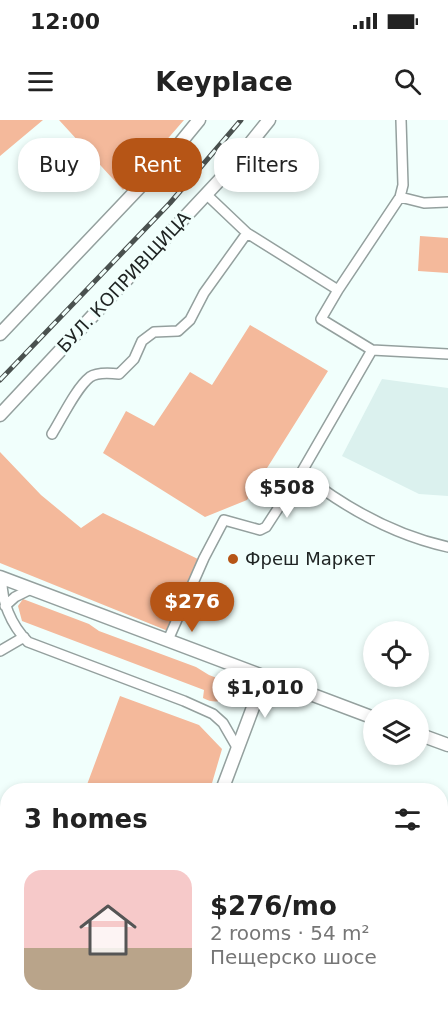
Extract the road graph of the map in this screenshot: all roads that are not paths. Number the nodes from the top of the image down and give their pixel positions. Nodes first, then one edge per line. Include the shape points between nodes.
1 (199, 120) edge
2 (269, 120) edge
3 (400, 120) edge
4 (207, 195) junction
5 (400, 196) junction
6 (448, 202) edge
7 (247, 233) junction
8 (338, 290) junction
9 (0, 334) edge
10 (372, 350) junction
11 (448, 354) edge
12 (0, 415) edge
13 (52, 434) dead end
14 (301, 473) junction
15 (448, 547) edge
16 (1, 577) edge
17 (31, 589) junction
18 (5, 606) junction
19 (24, 637) junction
20 (168, 640) junction
21 (0, 651) edge
22 (264, 678) junction
23 (363, 714) edge
24 (429, 738) edge
25 (448, 745) edge
26 (238, 749) junction
27 (225, 783) edge

1 - 9 main road
2 - 4 main road, БУЛ. КОПРИВЩИЦА
3 - 5 street
4 - 7 street
4 - 12 main road, БУЛ. КОПРИВЩИЦА
5 - 6 street via 424,203
5 - 8 street
7 - 8 street
7 - 13 street via 204,293 190,320 178,331 154,332 142,341 134,359 118,374 91,376
8 - 10 street via 321,319
10 - 11 street
10 - 14 street
14 - 15 street via 354,509 402,533
14 - 20 street via 266,527 260,530 224,519
16 - 17 main road
16 - 18 street
17 - 18 street
17 - 20 main road
18 - 19 street
19 - 21 street
19 - 26 street via 28,642 213,714
20 - 22 main road
22 - 23 main road
22 - 26 main road
24 - 25 main road
26 - 27 main road

